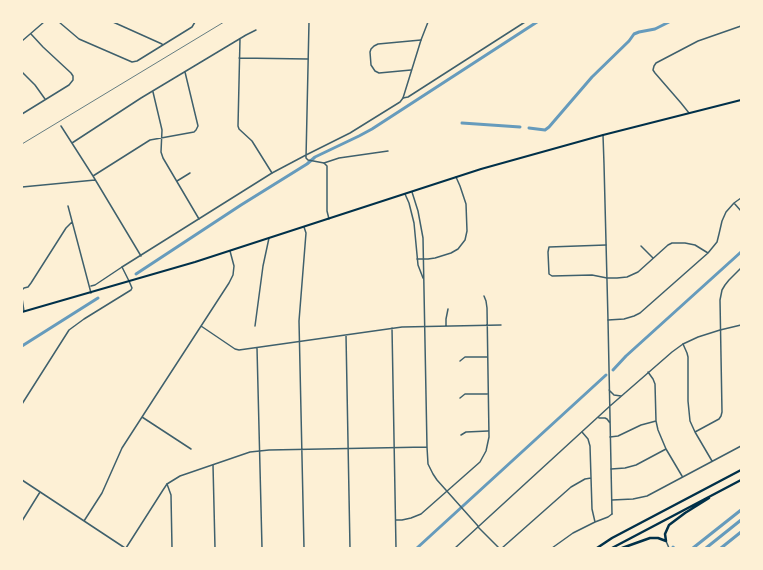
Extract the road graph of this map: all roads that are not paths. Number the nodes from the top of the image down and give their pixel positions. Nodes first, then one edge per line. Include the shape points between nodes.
1 (44, 22) edge
2 (59, 22) edge
3 (113, 22) edge
4 (195, 22) edge
5 (309, 22) edge
6 (428, 22) edge
7 (525, 22) edge
8 (741, 26) edge
9 (256, 30) dead end
10 (31, 34) junction
11 (240, 39) junction
12 (421, 40) junction
13 (22, 41) edge
14 (163, 45) junction
15 (239, 58) junction
16 (308, 59) junction
17 (411, 70) junction
18 (22, 72) edge
19 (185, 72) junction
20 (153, 92) junction
21 (403, 98) junction
22 (45, 100) junction
23 (741, 100) edge
24 (689, 113) junction
25 (22, 114) edge
26 (61, 126) dead end
27 (603, 135) junction
28 (162, 137) junction
29 (72, 143) junction
30 (388, 151) dead end
31 (306, 155) junction
32 (324, 163) junction
33 (190, 173) dead end
34 (272, 173) junction
35 (93, 176) junction
36 (456, 177) junction
37 (95, 180) junction
38 (177, 181) junction
39 (22, 187) edge
40 (412, 192) junction
41 (404, 194) junction
42 (741, 198) edge
43 (734, 203) junction
44 (68, 206) dead end
45 (741, 211) edge
46 (199, 219) junction
47 (329, 219) junction
48 (72, 222) junction
49 (304, 227) junction
50 (269, 238) junction
51 (606, 245) junction
52 (641, 246) dead end
53 (230, 251) junction
54 (708, 253) junction
55 (141, 256) junction
56 (653, 258) junction
57 (417, 259) junction
58 (423, 259) junction
59 (122, 267) junction
60 (741, 268) edge
61 (607, 278) junction
62 (423, 279) junction
63 (129, 282) junction
64 (90, 286) junction
65 (22, 290) edge
66 (91, 293) junction
67 (484, 296) dead end
68 (22, 298) edge
69 (448, 309) dead end
70 (23, 312) edge
71 (608, 320) junction
72 (487, 325) junction
73 (501, 325) dead end
74 (741, 325) edge
75 (201, 326) junction
76 (255, 326) dead end
77 (446, 326) junction
78 (424, 327) junction
79 (392, 328) junction
80 (720, 330) junction
81 (346, 335) junction
82 (300, 341) junction
83 (684, 344) junction
84 (257, 348) junction
85 (487, 357) junction
86 (460, 361) dead end
87 (648, 372) junction
88 (610, 390) junction
89 (488, 394) junction
90 (621, 396) junction
91 (460, 398) dead end
92 (22, 404) edge
93 (610, 406) junction
94 (142, 417) junction
95 (597, 419) junction
96 (656, 421) junction
97 (610, 424) junction
98 (489, 431) junction
99 (582, 432) junction
100 (695, 432) junction
101 (461, 435) dead end
102 (610, 437) junction
103 (741, 446) edge
104 (427, 447) junction
105 (348, 448) junction
106 (394, 448) junction
107 (191, 449) dead end
108 (666, 449) junction
109 (302, 450) junction
110 (259, 451) junction
111 (712, 461) junction
112 (213, 465) junction
113 (611, 469) junction
114 (741, 470) edge
115 (682, 477) junction
116 (591, 478) junction
117 (22, 480) edge
118 (741, 480) edge
119 (167, 484) junction
120 (723, 489) junction
121 (446, 491) junction
122 (40, 492) junction
123 (612, 500) junction
124 (22, 520) edge
125 (396, 520) junction
126 (84, 521) junction
127 (595, 522) junction
128 (478, 526) junction
129 (666, 541) junction
130 (125, 548) edge
131 (172, 548) edge
132 (215, 548) edge
133 (262, 548) edge
134 (304, 548) edge
135 (350, 548) edge
136 (396, 548) edge
137 (455, 548) edge
138 (499, 548) edge
139 (502, 548) edge
140 (552, 548) edge
141 (596, 548) edge
142 (612, 548) edge
143 (622, 548) edge
144 (669, 548) edge

1 - 10 street
2 - 14 street via 76,38 132,62
3 - 14 street
4 - 14 street via 192,27
5 - 16 street
6 - 12 street
7 - 21 street
8 - 24 street via 698,41 655,64 655,73
9 - 11 street
10 - 13 street
10 - 22 street via 73,76 70,85
11 - 15 street
11 - 19 street
12 - 17 street
12 - 17 street via 378,44 370,52 371,66 379,73
15 - 16 street
15 - 34 street via 238,128 252,141
16 - 31 street
17 - 21 street
18 - 22 street
19 - 20 street
19 - 28 street via 197,130
20 - 28 street
20 - 29 street via 130,104
21 - 31 street via 350,134
22 - 25 street
23 - 24 main road
24 - 27 main road
26 - 29 street
27 - 36 main road
27 - 51 street
28 - 35 street via 150,140
28 - 38 street via 162,156
29 - 35 street
30 - 32 street via 339,158
31 - 32 street via 309,160
31 - 34 street
32 - 47 street via 328,168
33 - 38 street
34 - 46 street
35 - 37 street
36 - 40 main road
36 - 58 street via 466,204 465,240 451,253
37 - 39 street
37 - 55 street
38 - 46 street
40 - 41 main road
40 - 58 street via 421,224
41 - 47 main road
41 - 57 street via 414,223
42 - 43 street
43 - 45 street
43 - 54 street via 723,217 718,238
44 - 48 street
46 - 55 street
47 - 49 main road
48 - 64 street
48 - 65 street via 31,283
49 - 50 main road
49 - 82 street via 306,233 299,321
50 - 53 main road
50 - 76 street
51 - 61 street
51 - 61 street via 551,247 548,249 548,265 549,274 552,276 592,275
52 - 56 street
53 - 63 main road
53 - 75 street via 234,266 231,279
54 - 56 street via 694,245 672,243
54 - 71 street via 640,314
55 - 59 street
56 - 61 street via 634,274 621,278
57 - 58 street
57 - 62 street
58 - 62 street
59 - 63 street
59 - 64 street
60 - 80 street via 722,290
61 - 71 street
62 - 78 street
63 - 66 main road
63 - 92 street via 131,290 71,328
64 - 66 street
66 - 70 main road
67 - 72 street
68 - 70 street
69 - 77 street
71 - 88 street
72 - 73 street
72 - 77 street
72 - 85 street
74 - 80 street
75 - 84 street via 235,349
75 - 94 street
77 - 78 street
78 - 79 street
78 - 104 street
79 - 81 street
79 - 106 street
80 - 83 street
80 - 100 street via 722,414
81 - 82 street
81 - 105 street
82 - 84 street
82 - 109 street
83 - 87 street
83 - 100 street via 688,357 689,416
84 - 110 street
85 - 86 street via 465,357
85 - 89 street
87 - 90 street
87 - 96 street via 655,384
88 - 90 street via 614,395
88 - 93 street
89 - 91 street via 465,394
89 - 98 street
90 - 93 street
93 - 95 street
93 - 97 street
94 - 107 street
94 - 126 street via 122,448 102,493
95 - 97 street via 605,418
95 - 99 street
96 - 102 street
96 - 108 street
97 - 102 street
98 - 101 street via 466,432
98 - 121 street via 488,444 480,462
99 - 116 street via 590,446
99 - 128 street
100 - 111 street
102 - 113 street
103 - 111 street
104 - 106 street
104 - 121 street via 428,464
105 - 106 street
105 - 109 street
105 - 135 street
106 - 125 street
108 - 113 street via 631,467
108 - 115 street
109 - 110 street
109 - 134 street
110 - 112 street
110 - 133 street
111 - 115 street
112 - 119 street via 180,476
112 - 132 street
113 - 123 street
114 - 141 highway
115 - 123 street via 646,496
116 - 127 street
116 - 139 street via 571,487
117 - 122 street
118 - 120 highway
119 - 130 street
119 - 131 street via 171,495
120 - 129 highway via 669,524 665,534
120 - 142 highway
121 - 125 street via 421,514
121 - 128 street
122 - 124 street
122 - 126 street
123 - 127 street via 612,514
125 - 136 street
126 - 130 street
127 - 140 street
128 - 137 street
128 - 138 street
129 - 143 highway via 650,538
129 - 144 street

